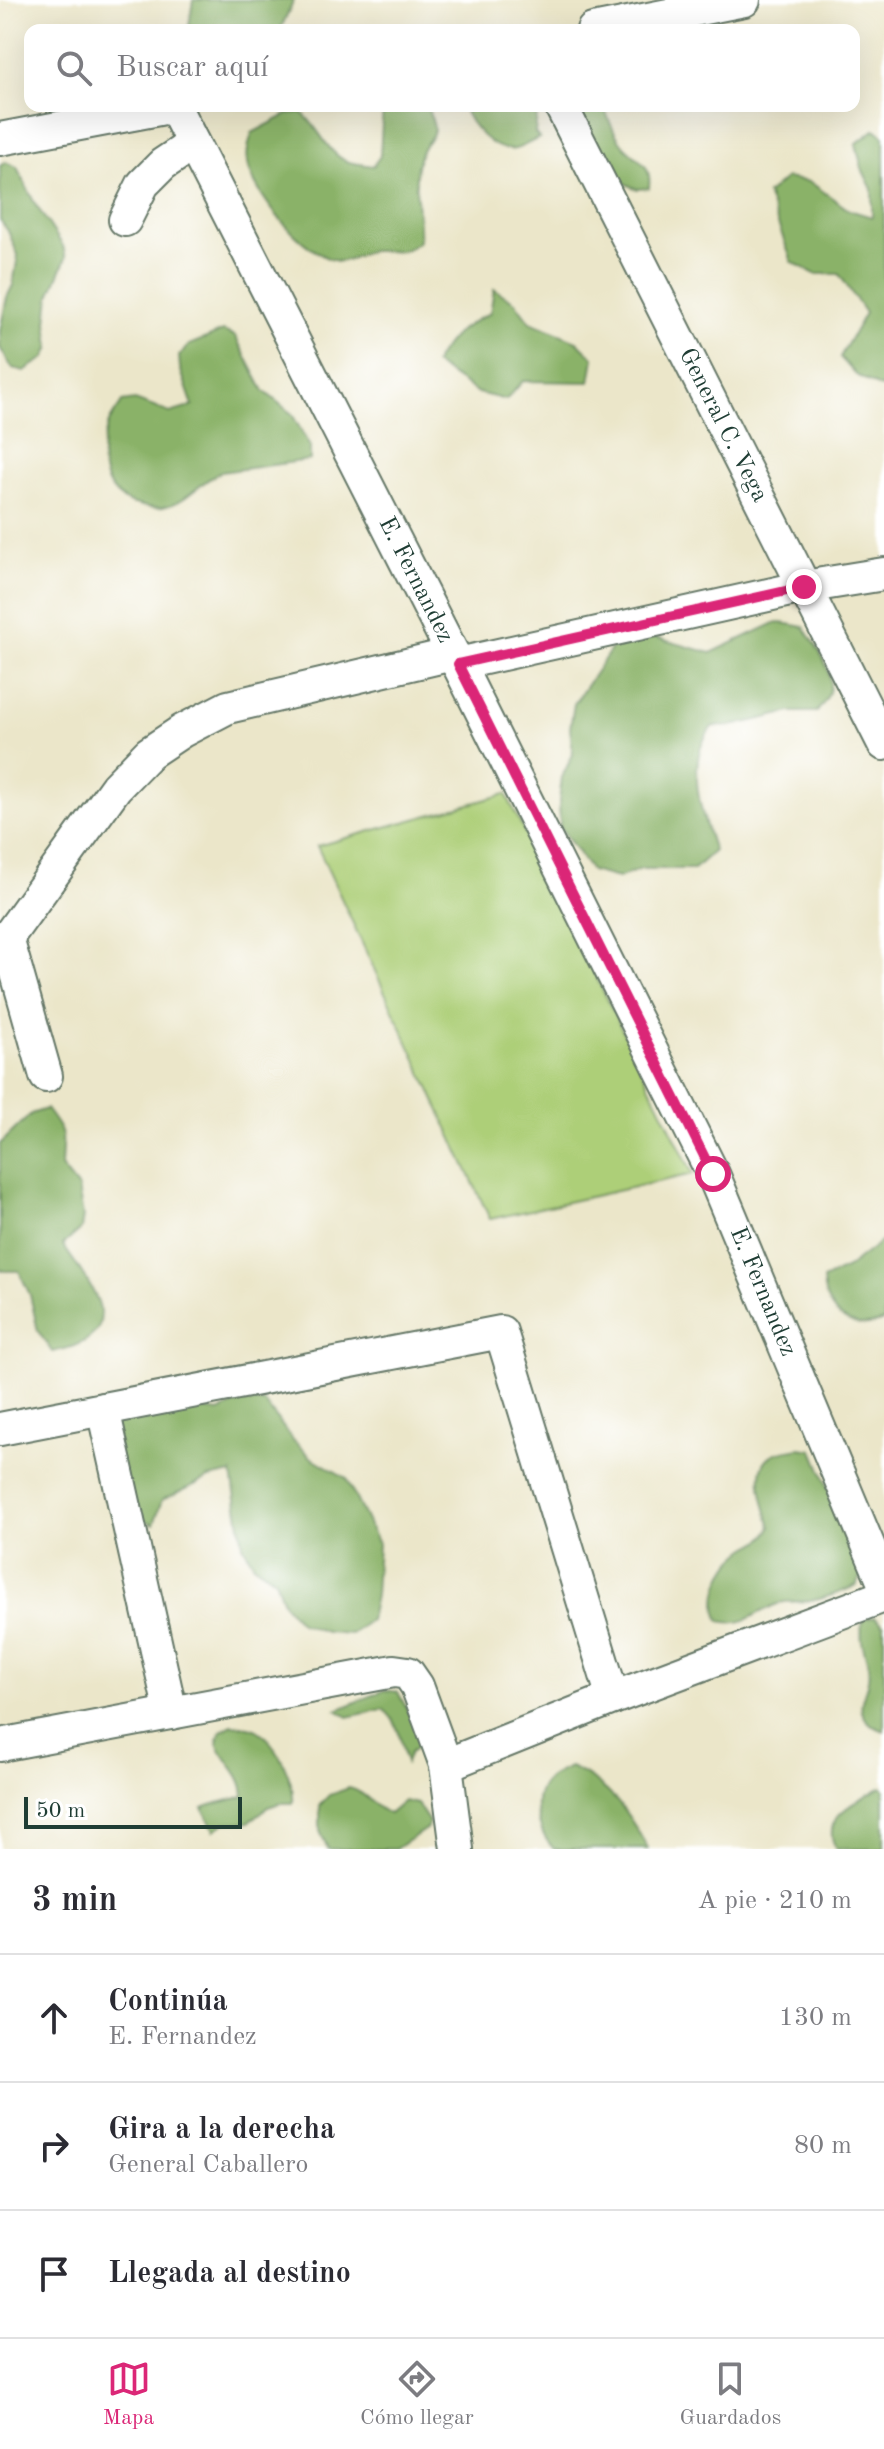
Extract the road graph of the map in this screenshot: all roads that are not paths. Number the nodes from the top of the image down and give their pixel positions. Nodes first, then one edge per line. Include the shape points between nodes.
1 (744, 0) edge
2 (621, 12) edge
3 (602, 24) edge
4 (142, 112) edge
5 (177, 112) edge
6 (564, 112) edge
7 (0, 139) edge
8 (193, 144) junction
9 (125, 220) dead end
10 (884, 574) edge
11 (804, 587) junction
12 (455, 659) junction
13 (884, 744) edge
14 (4, 929) edge
15 (46, 1076) dead end
16 (103, 1409) junction
17 (0, 1429) edge
18 (884, 1583) edge
19 (884, 1596) edge
20 (613, 1698) junction
21 (171, 1713) junction
22 (0, 1745) edge
23 (446, 1765) junction
24 (457, 1849) edge

1 - 2 street
2 - 3 street
4 - 7 street
5 - 8 street, E. Fernandez
6 - 11 street, General C. Vega
8 - 9 street via 143,184
8 - 12 street, E. Fernandez
10 - 11 street
11 - 12 street
11 - 13 street, General C. Vega
12 - 14 street via 228,707 182,731 149,753 116,787
12 - 18 street, E. Fernandez via 713,1174
14 - 15 street
16 - 17 street
16 - 20 street via 501,1332
16 - 21 street
19 - 20 street
20 - 23 street
21 - 22 street
21 - 23 street via 394,1671 408,1673
23 - 24 street

